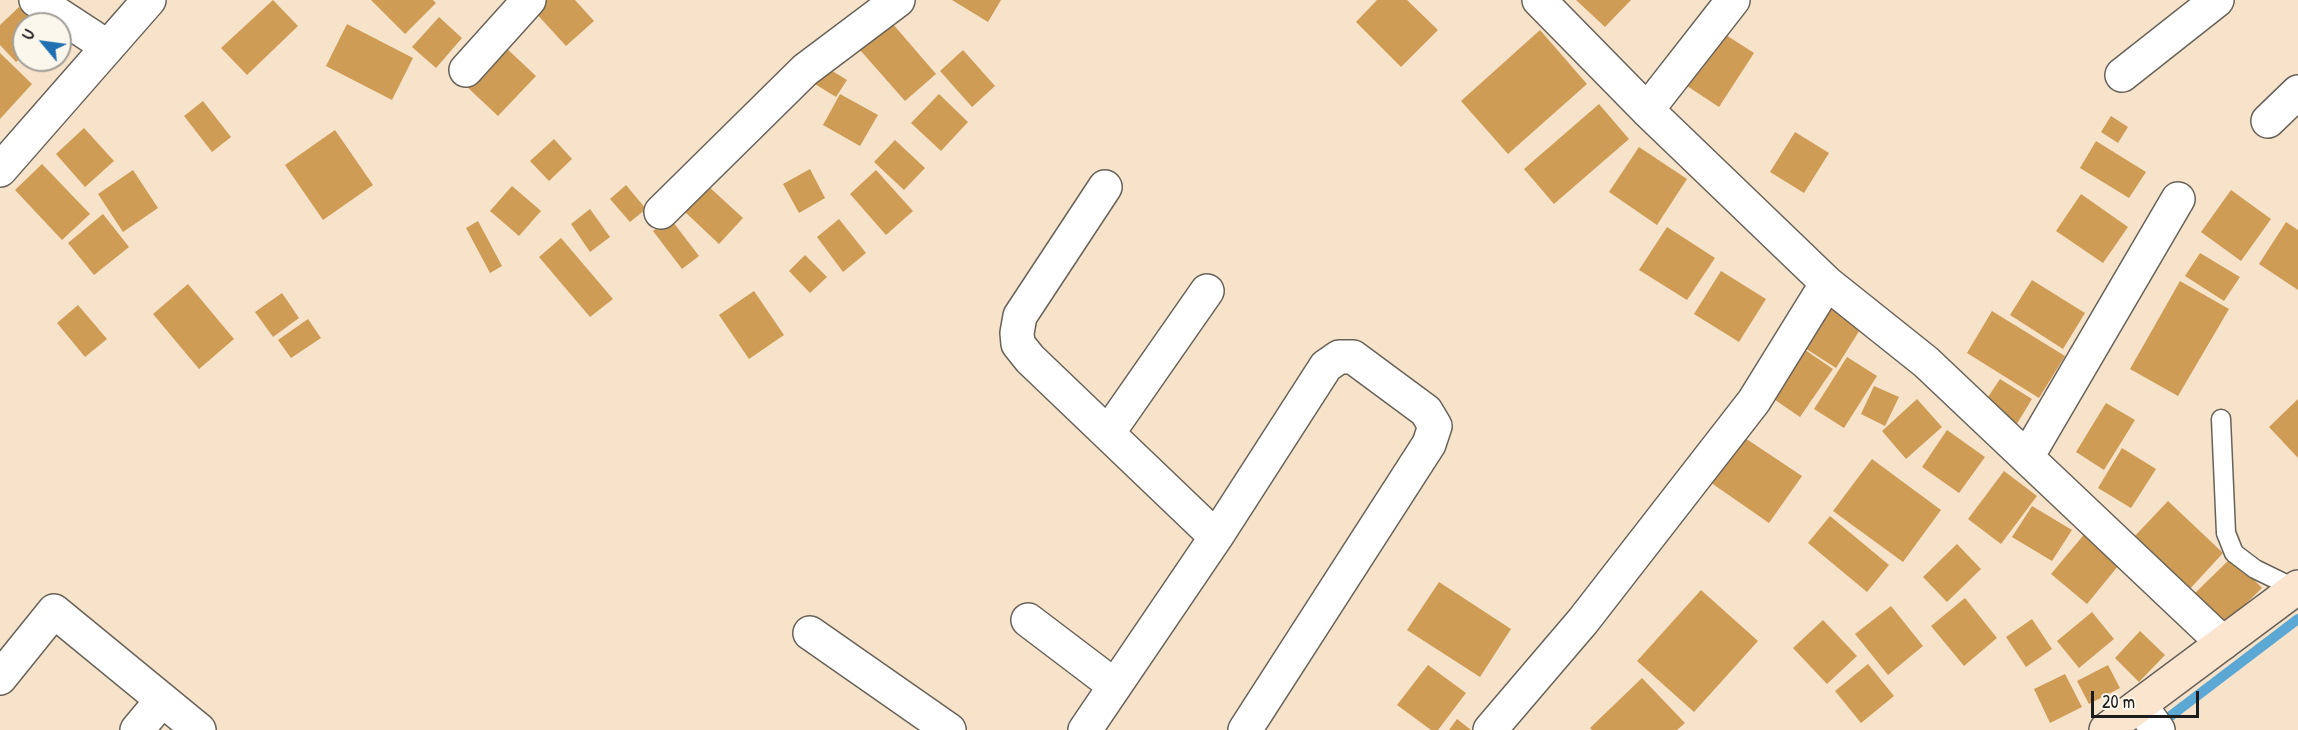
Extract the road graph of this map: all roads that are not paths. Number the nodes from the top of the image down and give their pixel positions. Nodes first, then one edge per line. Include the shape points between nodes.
1 (36, 0) edge
2 (149, 0) edge
3 (529, 0) edge
4 (898, 0) edge
5 (1539, 0) edge
6 (1733, 0) edge
7 (2217, 0) edge
8 (108, 47) junction
9 (466, 70) dead end
10 (2122, 75) dead end
11 (2298, 92) edge
12 (1647, 110) junction
13 (2268, 121) dead end
14 (0, 170) edge
15 (1105, 187) dead end
16 (2178, 199) dead end
17 (660, 212) dead end
18 (1827, 283) junction
19 (1207, 291) dead end
20 (2221, 419) dead end
21 (1108, 433) junction
22 (2027, 457) junction
23 (1216, 537) junction
24 (2297, 588) edge
25 (1028, 620) dead end
26 (810, 633) dead end
27 (2223, 643) junction
28 (0, 678) edge
29 (1115, 686) junction
30 (162, 700) junction
31 (2150, 719) edge
32 (137, 730) edge
33 (199, 730) edge
34 (949, 730) edge
35 (1085, 730) edge
36 (1245, 730) edge
37 (1490, 730) edge
38 (2106, 730) edge

1 - 8 street
2 - 8 street
3 - 9 street
4 - 17 street via 806,70
5 - 12 street
6 - 12 street
7 - 10 street
8 - 14 street
11 - 13 street
12 - 18 street
15 - 21 street via 1020,316 1017,333 1018,344 1030,359
16 - 22 street
18 - 22 street via 1926,362
18 - 37 street via 1754,401 1583,621
19 - 21 street
20 - 24 lane via 2226,533 2234,553 2255,569
21 - 23 street
22 - 27 street
23 - 29 street
23 - 36 street via 1326,366 1339,357 1353,357 1426,411 1435,426 1429,444
24 - 27 street
25 - 29 street
26 - 34 street
27 - 31 street
28 - 30 street via 54,611
29 - 35 street
30 - 32 street
30 - 33 street
31 - 38 street

